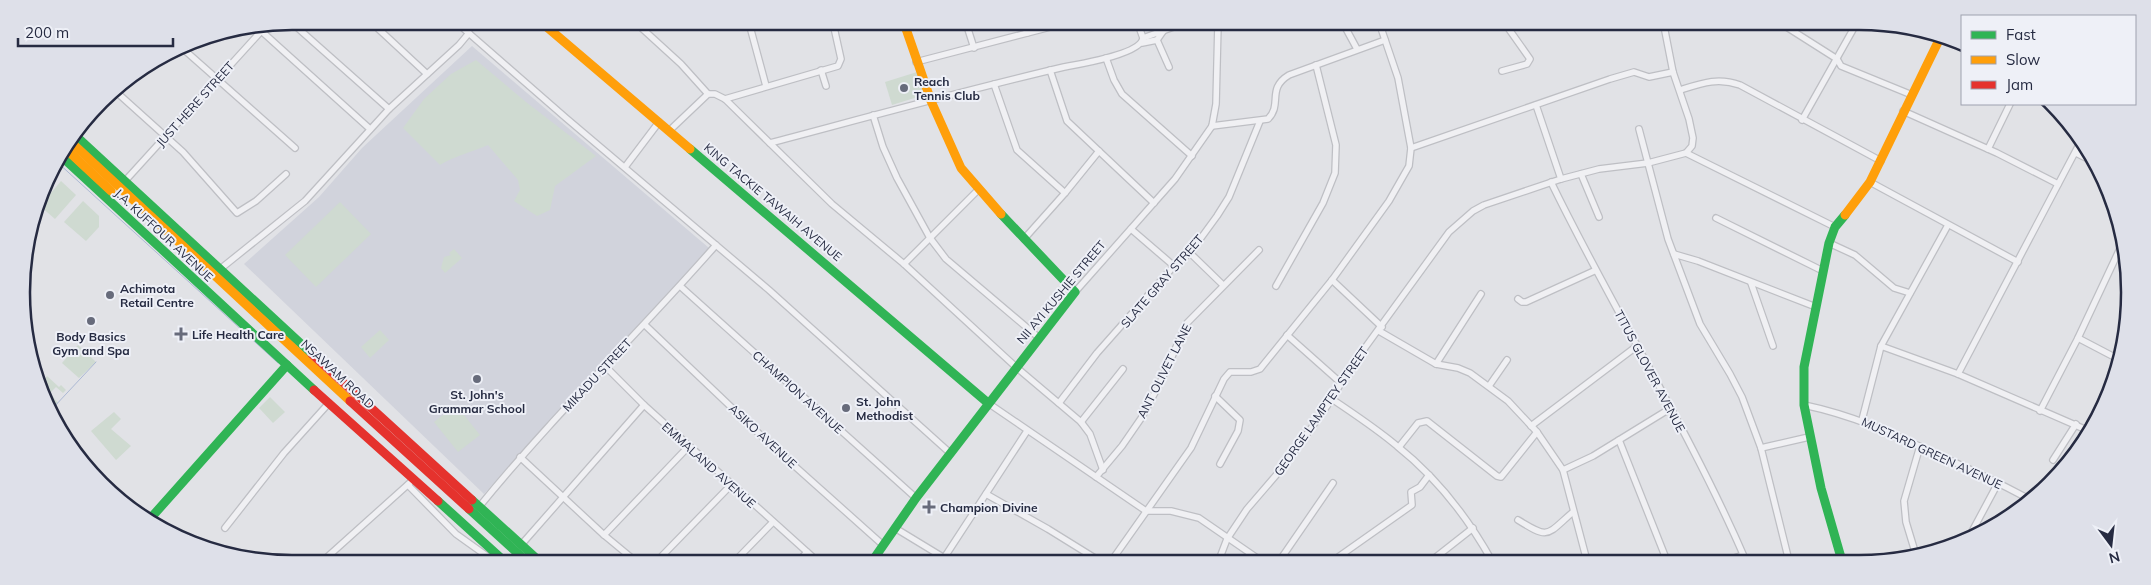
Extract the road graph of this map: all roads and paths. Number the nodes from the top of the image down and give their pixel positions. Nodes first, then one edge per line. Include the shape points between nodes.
1 (300, 30) edge
2 (380, 30) edge
3 (465, 30) edge
4 (550, 30) edge
5 (644, 30) edge
6 (751, 30) edge
7 (834, 30) edge
8 (906, 30) edge
9 (968, 30) edge
10 (1026, 30) edge
11 (1039, 30) edge
12 (1140, 30) edge
13 (1164, 30) joint
14 (1218, 30) edge
15 (1347, 30) edge
16 (1382, 30) edge
17 (1510, 30) edge
18 (1665, 30) edge
19 (1791, 30) edge
20 (1853, 30) edge
21 (259, 32) edge
22 (265, 32) edge
23 (469, 33) junction
24 (1027, 33) junction
25 (1143, 40) junction
26 (1156, 40) junction
27 (1385, 40) junction
28 (1938, 42) edge
29 (974, 48) junction
30 (1357, 49) junction
31 (186, 53) edge
32 (1106, 58) junction
33 (1837, 59) junction
34 (916, 62) junction
35 (1316, 66) junction
36 (1169, 67) dead end
37 (822, 70) junction
38 (1050, 70) junction
39 (1502, 70) dead end
40 (1674, 72) junction
41 (428, 74) junction
42 (216, 80) junction
43 (994, 84) junction
44 (766, 86) junction
45 (826, 86) dead end
46 (1680, 90) junction
47 (708, 94) junction
48 (119, 95) edge
49 (1912, 95) junction
50 (725, 99) junction
51 (931, 101) junction
52 (1536, 105) junction
53 (2010, 105) edge
54 (389, 109) junction
55 (1903, 112) junction
56 (873, 115) junction
57 (1802, 120) junction
58 (1260, 121) junction
59 (659, 122) junction
60 (1212, 126) junction
61 (370, 129) junction
62 (1639, 129) dead end
63 (669, 131) junction
64 (165, 135) junction
65 (79, 139) edge
66 (770, 143) junction
67 (75, 146) edge
68 (295, 148) dead end
69 (1411, 148) junction
70 (1988, 149) junction
71 (2078, 149) edge
72 (1099, 151) junction
73 (71, 152) edge
74 (2076, 153) junction
75 (1686, 154) junction
76 (1192, 156) junction
77 (2083, 157) edge
78 (66, 160) edge
79 (1881, 161) junction
80 (1648, 163) junction
81 (90, 166) junction
82 (625, 167) junction
83 (286, 174) dead end
84 (1581, 174) junction
85 (1561, 179) junction
86 (125, 182) junction
87 (1551, 182) junction
88 (1870, 182) junction
89 (2058, 184) junction
90 (978, 190) junction
91 (1065, 193) junction
92 (1154, 202) junction
93 (1598, 217) dead end
94 (1716, 218) dead end
95 (1948, 225) junction
96 (1836, 227) junction
97 (1131, 229) junction
98 (930, 238) junction
99 (1024, 239) junction
100 (1829, 243) junction
101 (716, 245) junction
102 (1259, 250) dead end
103 (1190, 252) junction
104 (2118, 253) edge
105 (1674, 254) junction
106 (2018, 262) junction
107 (904, 264) junction
108 (1174, 266) junction
109 (219, 270) junction
110 (1594, 270) junction
111 (1822, 271) junction
112 (1332, 280) junction
113 (1751, 283) junction
114 (1222, 285) junction
115 (680, 286) junction
116 (1276, 286) dead end
117 (1075, 292) junction
118 (1910, 293) junction
119 (1481, 294) dead end
120 (1518, 299) dead end
121 (1816, 307) junction
122 (645, 325) junction
123 (1380, 329) junction
124 (1287, 334) junction
125 (1038, 337) junction
126 (2078, 338) junction
127 (1638, 346) junction
128 (1773, 346) dead end
129 (1881, 346) junction
130 (2113, 356) edge
131 (1507, 360) dead end
132 (1436, 364) junction
133 (287, 365) junction
134 (605, 366) junction
135 (1016, 367) junction
136 (1123, 369) dead end
137 (1958, 374) junction
138 (1341, 383) junction
139 (1489, 386) junction
140 (1215, 396) junction
141 (1332, 399) junction
142 (329, 403) junction
143 (988, 403) junction
144 (1059, 403) junction
145 (1804, 404) junction
146 (644, 405) junction
147 (1671, 408) junction
148 (2040, 411) junction
149 (1862, 420) junction
150 (1081, 422) junction
151 (2076, 424) junction
152 (1531, 426) junction
153 (2083, 428) edge
154 (1027, 431) junction
155 (1537, 432) junction
156 (1809, 437) junction
157 (1619, 440) junction
158 (689, 446) junction
159 (1920, 446) junction
160 (1399, 447) junction
161 (1761, 448) junction
162 (950, 453) junction
163 (520, 457) junction
164 (2053, 460) dead end
165 (1220, 464) dead end
166 (1103, 470) junction
167 (1563, 470) junction
168 (1429, 475) junction
169 (1096, 477) junction
170 (1998, 482) junction
171 (411, 483) junction
172 (1333, 483) dead end
173 (730, 485) junction
174 (986, 494) junction
175 (2024, 496) edge
176 (563, 497) junction
177 (916, 498) junction
178 (479, 507) junction
179 (1146, 511) junction
180 (1573, 512) junction
181 (153, 515) edge
182 (1518, 520) dead end
183 (773, 522) junction
184 (225, 528) dead end
185 (895, 528) junction
186 (1473, 528) junction
187 (1973, 529) edge
188 (604, 535) junction
189 (1227, 538) junction
190 (521, 545) junction
191 (883, 545) junction
192 (1914, 549) edge
193 (807, 552) junction
194 (330, 555) edge
195 (485, 555) edge
196 (497, 555) edge
197 (510, 555) edge
198 (520, 555) edge
199 (532, 555) edge
200 (629, 555) edge
201 (663, 555) edge
202 (742, 555) edge
203 (804, 555) edge
204 (810, 555) edge
205 (876, 555) edge
206 (939, 555) edge
207 (948, 555) edge
208 (1090, 555) edge
209 (1115, 555) edge
210 (1221, 555) edge
211 (1252, 555) edge
212 (1283, 555) edge
213 (1341, 555) edge
214 (1439, 555) edge
215 (1489, 555) edge
216 (1585, 555) edge
217 (1665, 555) edge
218 (1743, 555) edge
219 (1788, 555) edge
220 (1840, 555) edge

1 - 54 street
2 - 41 street
3 - 23 street
4 - 59 main road, KING TACKIE TAWAIH AVENUE
5 - 47 street
6 - 44 street
7 - 37 street via 841,63
8 - 34 main road
9 - 29 street
10 - 24 street
11 - 24 street
12 - 25 street
13 - 25 street
13 - 26 street
14 - 60 street, NII AYI KUSHIE STREET via 1216,104
15 - 30 street
16 - 27 street
17 - 39 street via 1530,59 1527,64
18 - 40 street
19 - 33 street
20 - 33 street
21 - 42 street, JUST HERE STREET
22 - 61 street
23 - 41 street
23 - 82 street
24 - 29 street
25 - 26 street
25 - 32 street via 1132,50
26 - 36 street
27 - 30 street
27 - 69 street via 1398,78
28 - 49 main road
29 - 34 street
30 - 35 street
31 - 42 street
32 - 38 street
32 - 76 street via 1122,94
33 - 49 street via 1841,66
33 - 57 street
34 - 51 main road
35 - 58 street, SLATE GRAY STREET via 1281,80 1276,87 1272,115
35 - 116 street via 1336,145 1335,173 1323,204
37 - 44 street
37 - 45 street
38 - 43 street
38 - 72 street via 1067,120
40 - 46 street
40 - 52 street via 1649,77 1634,72
41 - 54 street
42 - 64 street, JUST HERE STREET
42 - 68 street
43 - 51 street
43 - 91 street via 1017,150
44 - 50 street
46 - 57 street via 1708,81 1729,81
46 - 75 street via 1693,138
47 - 50 street
47 - 63 street
48 - 64 street
49 - 55 main road
50 - 66 street
51 - 56 street
51 - 90 main road via 961,168
52 - 69 street
52 - 85 street
53 - 70 street
54 - 61 street
55 - 70 street
55 - 79 main road
56 - 66 street
56 - 98 street via 888,159
57 - 79 street
58 - 60 street
58 - 103 street, SLATE GRAY STREET via 1229,197
59 - 63 main road, KING TACKIE TAWAIH AVENUE
59 - 82 street
60 - 76 street, NII AYI KUSHIE STREET
61 - 109 street via 305,201
62 - 80 street
63 - 143 main road, KING TACKIE TAWAIH AVENUE
64 - 83 street via 237,213
64 - 86 street, JUST HERE STREET
65 - 86 main road
66 - 107 street via 845,216
67 - 81 main road, NSAWAM ROAD
69 - 112 street via 1409,166 1398,186
70 - 89 street
71 - 74 street
72 - 91 street
72 - 92 street
73 - 81 main road, NSAWAM ROAD
74 - 77 street
74 - 89 street
75 - 80 street, GEORGE LAMPTEY STREET
75 - 96 street
76 - 92 street, NII AYI KUSHIE STREET
78 - 133 main road, J.A. KUFFOUR AVENUE
79 - 88 main road
80 - 84 street, GEORGE LAMPTEY STREET
80 - 105 street
81 - 197 main road, NSAWAM ROAD via 375,434
81 - 198 main road, NSAWAM ROAD
82 - 101 street
84 - 85 street, GEORGE LAMPTEY STREET
84 - 93 street
85 - 87 street, GEORGE LAMPTEY STREET
86 - 109 main road
87 - 110 street, TITUS GLOVER AVENUE
87 - 123 street, GEORGE LAMPTEY STREET via 1484,205 1462,220 1449,232
88 - 95 street
88 - 96 main road
89 - 106 street
90 - 98 street
90 - 99 main road
91 - 99 street
92 - 97 street, NII AYI KUSHIE STREET
94 - 111 street
95 - 106 street
95 - 118 street
96 - 100 main road
97 - 108 street
97 - 117 street, NII AYI KUSHIE STREET
98 - 107 street
98 - 125 street via 946,259
99 - 117 main road
100 - 111 main road
100 - 118 street via 1855,255 1894,288
101 - 115 street, MIKADU STREET
101 - 162 street
102 - 114 street, ANT OLIVET LANE
103 - 108 street, SLATE GRAY STREET
103 - 114 street
104 - 126 street
105 - 113 street
105 - 161 street via 1700,324 1742,398
106 - 137 street
107 - 135 street
108 - 144 street, SLATE GRAY STREET via 1097,353
109 - 178 main road
110 - 120 street via 1526,302
110 - 127 street, TITUS GLOVER AVENUE
111 - 121 main road
112 - 123 street
112 - 124 street
113 - 121 street
113 - 128 street
114 - 166 street, ANT OLIVET LANE via 1187,323 1142,416
115 - 122 street, MIKADU STREET
115 - 177 street, CHAMPION AVENUE
117 - 125 main road, NII AYI KUSHIE STREET
118 - 129 street
119 - 132 street
121 - 145 main road via 1804,367
122 - 134 street, MIKADU STREET
122 - 191 street, ASIKO AVENUE via 770,444
123 - 132 street
123 - 138 street, GEORGE LAMPTEY STREET
124 - 138 street
124 - 140 street via 1260,368 1251,372 1230,372
125 - 135 main road, NII AYI KUSHIE STREET
126 - 130 street
126 - 148 street
127 - 147 street, TITUS GLOVER AVENUE
127 - 152 street
129 - 137 street
129 - 149 street
131 - 139 street
132 - 139 street via 1458,368
133 - 142 main road, J.A. KUFFOUR AVENUE
133 - 181 main road
134 - 146 street, EMMALAND AVENUE
134 - 163 street, MIKADU STREET
135 - 143 main road, NII AYI KUSHIE STREET
135 - 144 street
136 - 150 street
137 - 148 street
138 - 141 street, GEORGE LAMPTEY STREET
139 - 152 street
140 - 165 street via 1240,420 1238,431
140 - 179 street via 1191,448
141 - 160 street
141 - 189 street, GEORGE LAMPTEY STREET
142 - 171 main road, J.A. KUFFOUR AVENUE
142 - 184 street via 284,453
143 - 154 street
143 - 162 main road, NII AYI KUSHIE STREET
144 - 150 street
145 - 149 street, MUSTARD GREEN AVENUE
145 - 156 main road
146 - 158 street, EMMALAND AVENUE
146 - 176 street
147 - 157 street
147 - 218 street, TITUS GLOVER AVENUE
148 - 151 street
149 - 159 street, MUSTARD GREEN AVENUE
150 - 166 street via 1090,434
151 - 153 street
151 - 164 street
152 - 155 street
154 - 169 street
154 - 174 street
155 - 160 street via 1501,477 1427,421 1418,423
155 - 167 street
156 - 161 street
156 - 220 main road
157 - 167 street
157 - 217 street
158 - 173 street, EMMALAND AVENUE
158 - 188 street
159 - 170 street, MUSTARD GREEN AVENUE
159 - 192 street via 1904,501
160 - 168 street
161 - 219 street
162 - 177 main road, NII AYI KUSHIE STREET
163 - 176 street
163 - 178 street, MIKADU STREET
166 - 169 street, ANT OLIVET LANE
167 - 180 street
168 - 186 street
168 - 213 street via 1420,487 1413,490 1412,504
169 - 179 street
170 - 175 street, MUSTARD GREEN AVENUE
170 - 187 street
171 - 194 street
171 - 195 street via 456,534
171 - 196 main road, J.A. KUFFOUR AVENUE
172 - 212 street
173 - 183 street, EMMALAND AVENUE
173 - 201 street
174 - 207 street
174 - 208 street
176 - 188 street
176 - 190 street
177 - 185 main road, NII AYI KUSHIE STREET
178 - 190 main road
179 - 189 street via 1171,511 1199,518
179 - 209 street
180 - 182 street via 1543,534
180 - 216 street
183 - 193 street, EMMALAND AVENUE
183 - 202 street
185 - 191 main road, NII AYI KUSHIE STREET
185 - 206 street
186 - 214 street
186 - 215 street
188 - 200 street
189 - 210 street, GEORGE LAMPTEY STREET
189 - 211 street
190 - 199 main road
191 - 205 main road, NII AYI KUSHIE STREET
193 - 203 street
193 - 204 street, EMMALAND AVENUE

